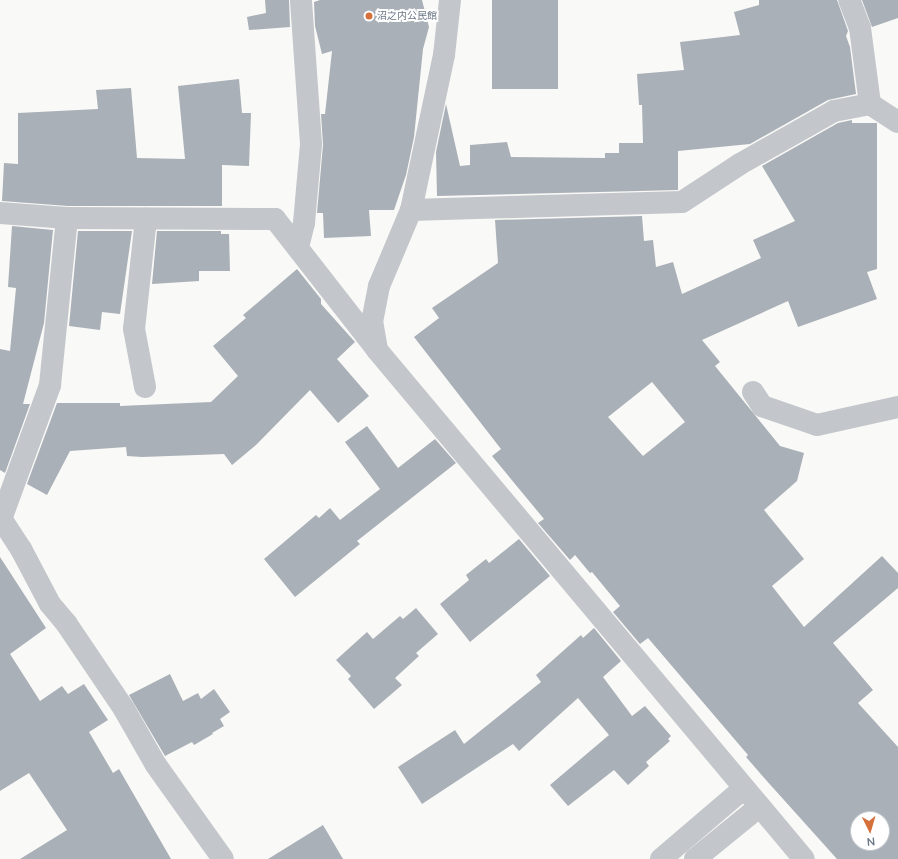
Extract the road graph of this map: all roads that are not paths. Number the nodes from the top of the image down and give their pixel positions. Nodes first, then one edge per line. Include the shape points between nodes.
1 (301, 0) edge
2 (450, 0) edge
3 (849, 0) edge
4 (870, 104) junction
5 (898, 122) edge
6 (411, 210) junction
7 (0, 214) edge
8 (67, 218) junction
9 (146, 219) junction
10 (298, 247) junction
11 (377, 350) junction
12 (145, 387) dead end
13 (753, 392) dead end
14 (898, 407) edge
15 (1, 521) edge
16 (743, 789) junction
17 (759, 807) junction
18 (223, 859) edge
19 (661, 859) edge
20 (695, 859) edge
21 (804, 859) edge

1 - 10 street via 311,144 305,216
2 - 6 street via 444,55
3 - 4 street via 860,28
4 - 5 street
4 - 6 street via 834,111 740,164 682,202
6 - 11 street via 379,286 372,321
7 - 8 street
8 - 9 street
8 - 15 street via 50,385
9 - 10 street via 274,219
9 - 12 street via 134,329
10 - 11 street
11 - 16 street
13 - 14 street via 762,406 817,425
15 - 18 street via 21,549 50,604 66,623 124,709 156,766
16 - 17 street
16 - 19 street
17 - 20 street
17 - 21 street

